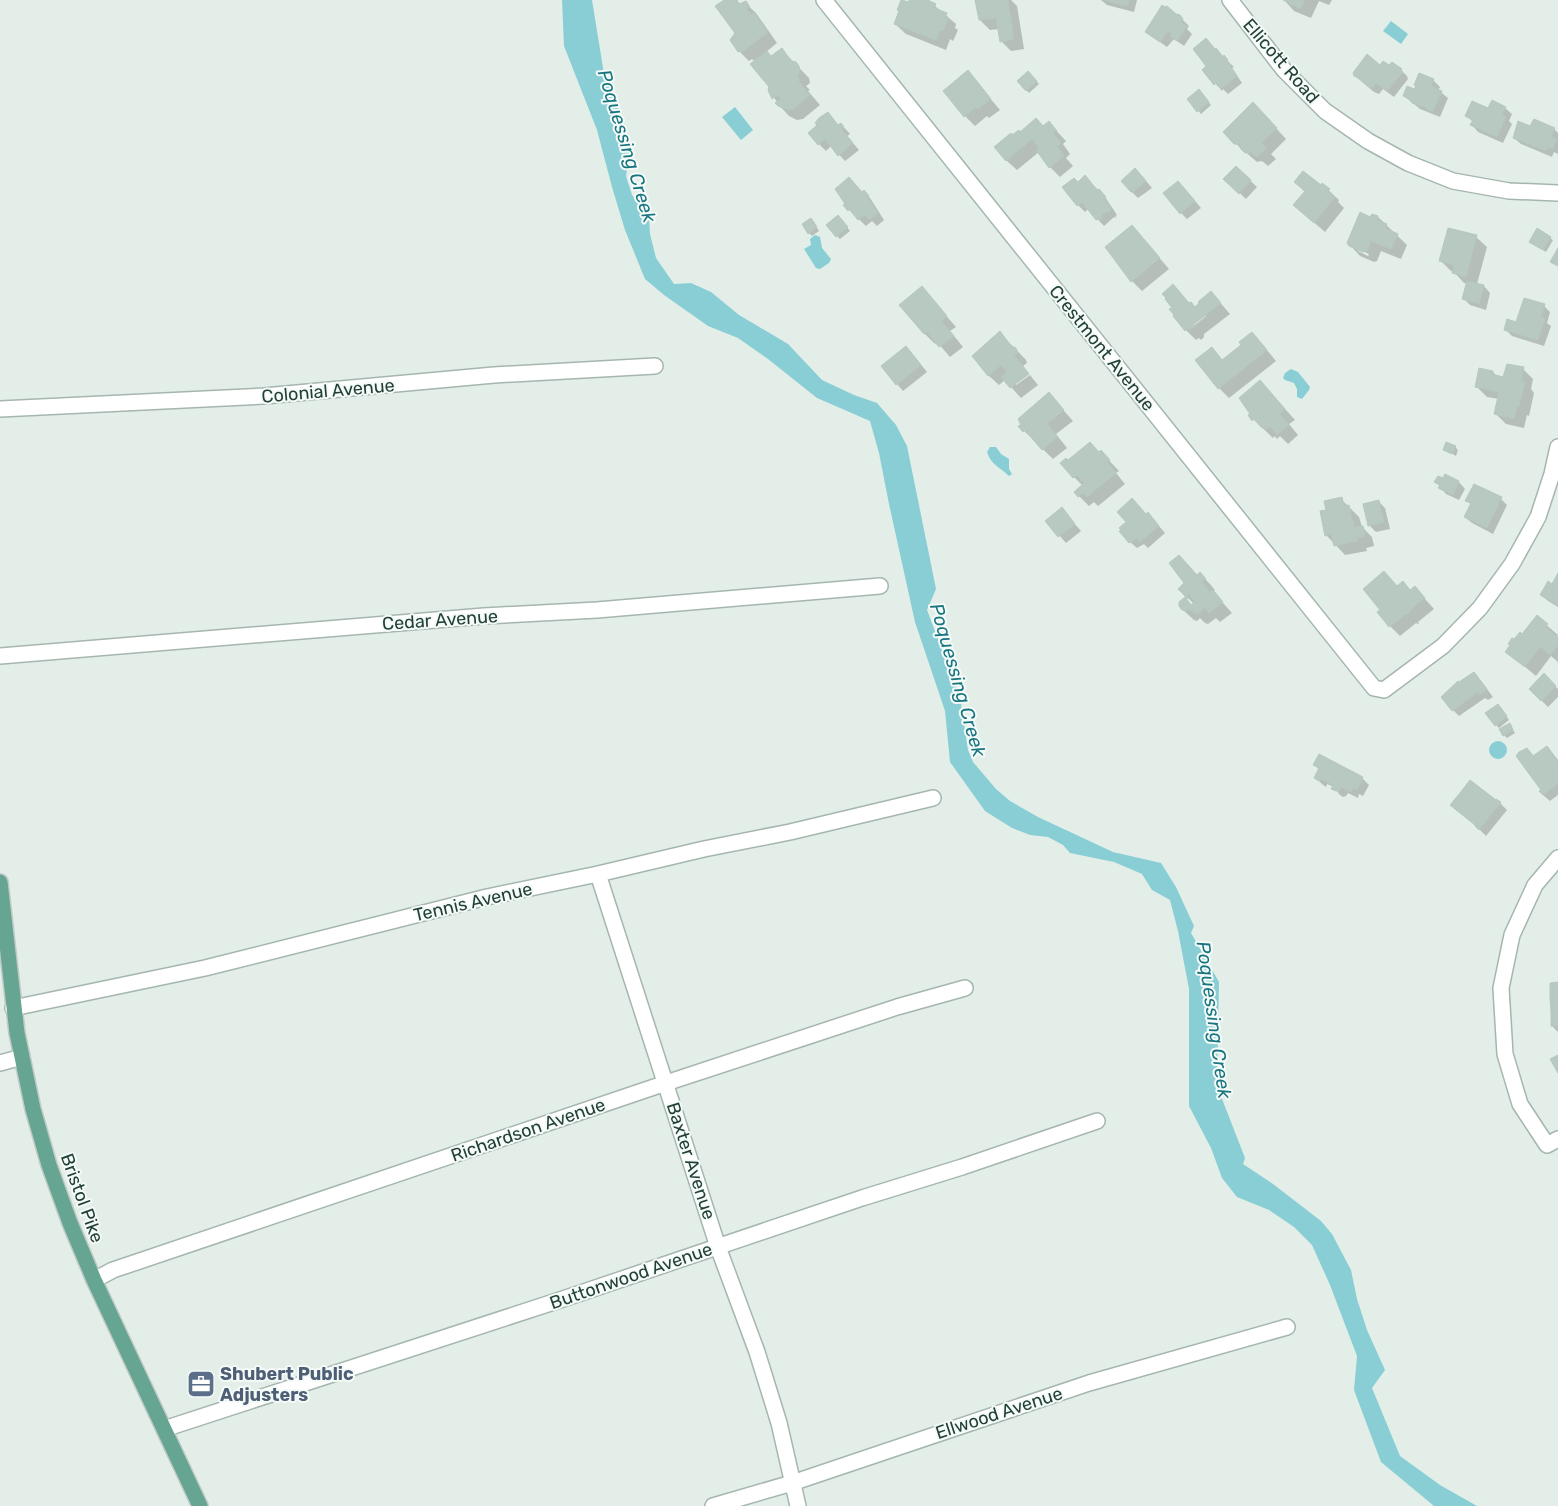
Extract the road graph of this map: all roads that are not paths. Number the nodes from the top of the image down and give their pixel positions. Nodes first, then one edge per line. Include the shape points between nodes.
1 (824, 0) edge
2 (1230, 0) edge
3 (1558, 193) edge
4 (655, 366) dead end
5 (0, 409) edge
6 (1558, 447) edge
7 (880, 586) dead end
8 (0, 656) edge
9 (933, 798) dead end
10 (1558, 858) edge
11 (598, 874) junction
12 (0, 882) edge
13 (965, 988) dead end
14 (13, 1008) junction
15 (22, 1057) junction
16 (0, 1063) edge
17 (666, 1083) junction
18 (1097, 1121) dead end
19 (1552, 1142) edge
20 (718, 1247) junction
21 (94, 1280) junction
22 (1287, 1327) dead end
23 (164, 1429) junction
24 (792, 1483) junction
25 (200, 1506) edge
26 (713, 1506) edge
27 (798, 1506) edge

1 - 6 street, Crestmont Avenue via 1374,688 1384,690 1443,646 1480,608 1512,564 1538,518
2 - 3 street, Ellicott Road via 1284,70 1325,111 1368,141 1408,163 1453,181 1509,191
4 - 5 street, Colonial Avenue via 494,375 264,396
7 - 8 street, Cedar Avenue
9 - 11 street, Tennis Avenue
10 - 19 street via 1535,885 1513,931 1501,988 1505,1054 1520,1104
11 - 14 street, Tennis Avenue via 487,897 205,968
11 - 17 street, Baxter Avenue
12 - 14 main road, Bristol Pike
13 - 17 street, Richardson Avenue
14 - 15 main road, Bristol Pike
15 - 16 street
15 - 21 main road, Bristol Pike via 49,1165
17 - 20 street, Baxter Avenue
17 - 21 street, Richardson Avenue via 113,1270
18 - 20 street, Buttonwood Avenue
20 - 23 street, Buttonwood Avenue
20 - 24 street, Baxter Avenue via 757,1352 779,1424
21 - 23 main road, Bristol Pike
22 - 24 street, Ellwood Avenue via 1089,1383
23 - 25 main road, Bristol Pike
24 - 26 street, Ellwood Avenue
24 - 27 street, Baxter Avenue

